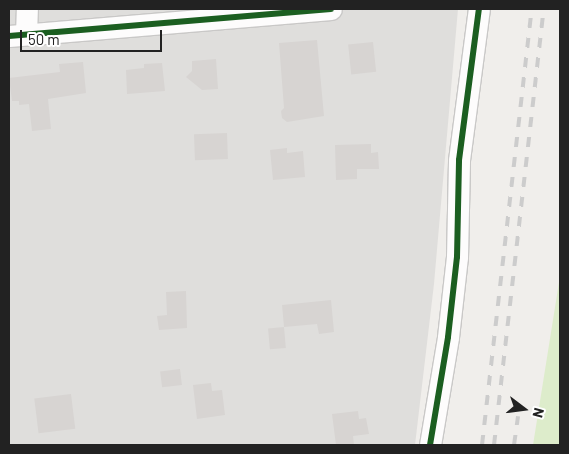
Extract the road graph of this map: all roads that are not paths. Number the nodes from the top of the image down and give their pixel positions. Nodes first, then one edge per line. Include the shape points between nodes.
1 (27, 9) edge
2 (331, 9) edge
3 (479, 9) edge
4 (17, 35) edge
5 (430, 445) edge

1 - 4 street
2 - 4 street
3 - 5 street via 459,160 457,257 448,338

